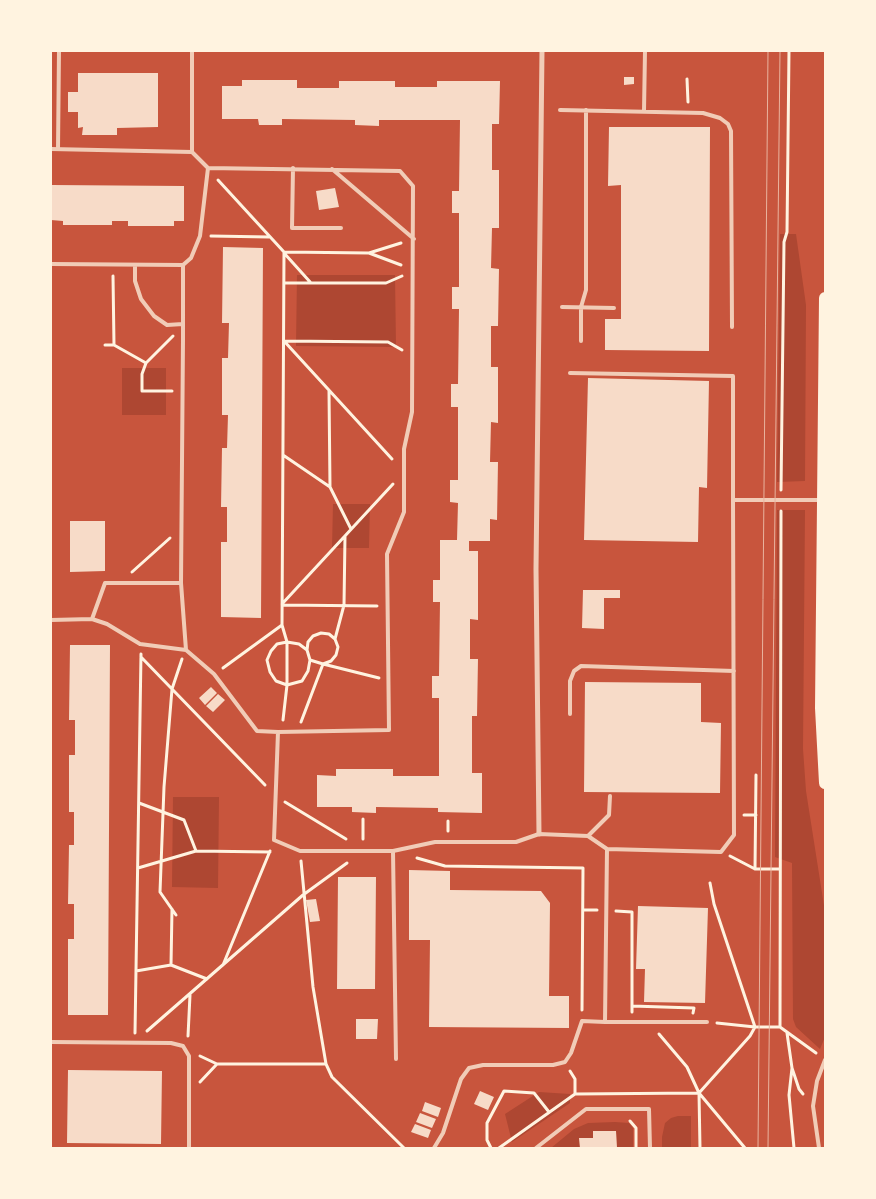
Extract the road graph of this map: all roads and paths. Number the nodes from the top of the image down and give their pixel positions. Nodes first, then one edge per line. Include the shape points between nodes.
1 (59, 51) edge
2 (192, 51) edge
3 (542, 51) edge
4 (645, 51) edge
5 (790, 51) edge
6 (687, 79) dead end
7 (560, 110) dead end
8 (586, 110) junction
9 (644, 111) junction
10 (688, 113) junction
11 (51, 149) edge
12 (58, 149) junction
13 (192, 152) junction
14 (208, 168) junction
15 (293, 168) junction
16 (332, 169) junction
17 (341, 228) dead end
18 (200, 236) junction
19 (270, 237) junction
20 (414, 240) junction
21 (284, 252) junction
22 (369, 253) junction
23 (51, 264) edge
24 (113, 264) junction
25 (135, 265) junction
26 (183, 265) junction
27 (413, 270) junction
28 (284, 283) junction
29 (311, 283) junction
30 (825, 298) edge
31 (562, 307) dead end
32 (581, 307) junction
33 (614, 308) dead end
34 (183, 324) junction
35 (732, 327) dead end
36 (284, 341) junction
37 (581, 341) dead end
38 (105, 345) dead end
39 (114, 345) junction
40 (412, 356) junction
41 (146, 363) junction
42 (570, 373) dead end
43 (182, 391) junction
44 (329, 391) junction
45 (283, 455) junction
46 (404, 472) junction
47 (330, 487) junction
48 (733, 500) junction
49 (781, 500) junction
50 (823, 500) junction
51 (351, 529) junction
52 (181, 534) junction
53 (345, 536) junction
54 (126, 583) junction
55 (181, 583) junction
56 (282, 605) junction
57 (344, 605) junction
58 (388, 606) junction
59 (92, 619) junction
60 (51, 620) edge
61 (282, 625) junction
62 (335, 639) junction
63 (287, 642) junction
64 (140, 644) junction
65 (186, 650) junction
66 (307, 650) junction
67 (141, 657) junction
68 (310, 660) junction
69 (323, 664) junction
70 (734, 671) junction
71 (214, 674) junction
72 (389, 681) junction
73 (287, 685) junction
74 (172, 689) junction
75 (570, 714) dead end
76 (278, 732) junction
77 (297, 732) junction
78 (756, 775) dead end
79 (825, 783) edge
80 (276, 796) junction
81 (610, 796) dead end
82 (139, 803) junction
83 (163, 812) junction
84 (363, 819) dead end
85 (539, 834) junction
86 (588, 836) junction
87 (274, 840) junction
88 (607, 849) junction
89 (363, 850) junction
90 (196, 851) junction
91 (300, 851) junction
92 (393, 851) junction
93 (270, 852) junction
94 (721, 852) junction
95 (161, 862) junction
96 (138, 868) junction
97 (755, 869) junction
98 (779, 869) junction
99 (710, 884) dead end
100 (303, 895) junction
101 (172, 908) junction
102 (583, 910) junction
103 (606, 911) junction
104 (176, 915) dead end
105 (171, 965) junction
106 (221, 968) junction
107 (136, 971) junction
108 (208, 980) junction
109 (190, 994) junction
110 (632, 1006) junction
111 (582, 1021) junction
112 (604, 1022) junction
113 (632, 1022) junction
114 (649, 1022) junction
115 (693, 1022) junction
116 (707, 1022) joint
117 (755, 1027) junction
118 (780, 1027) junction
119 (787, 1032) junction
120 (51, 1042) edge
121 (135, 1042) junction
122 (183, 1046) junction
123 (817, 1054) dead end
124 (189, 1056) junction
125 (396, 1059) dead end
126 (825, 1060) edge
127 (565, 1062) junction
128 (217, 1064) junction
129 (326, 1064) junction
130 (792, 1068) junction
131 (190, 1082) junction
132 (699, 1093) junction
133 (575, 1094) junction
134 (813, 1106) junction
135 (549, 1112) junction
136 (622, 1120) dead end
137 (189, 1148) edge
138 (404, 1148) edge
139 (434, 1148) edge
140 (491, 1148) edge
141 (500, 1148) edge
142 (536, 1148) edge
143 (636, 1148) edge
144 (650, 1148) edge
145 (700, 1148) edge
146 (745, 1148) edge
147 (794, 1148) edge
148 (819, 1148) edge

1 - 12 lane
2 - 13 lane
3 - 85 street via 536,569
4 - 9 lane
5 - 49 path
6 - 10 path
7 - 8 lane
8 - 9 lane
8 - 32 lane via 586,290
9 - 10 lane
10 - 35 lane via 720,118 731,131
11 - 12 lane
12 - 13 lane
13 - 14 lane
14 - 15 lane
14 - 18 lane
14 - 19 path
15 - 16 lane
15 - 17 lane via 292,228
16 - 20 lane
16 - 20 lane via 400,171 413,186
18 - 19 path
18 - 26 lane via 191,258
19 - 21 path
20 - 22 path
20 - 27 lane
21 - 22 path
21 - 28 path
21 - 29 path
22 - 27 path
23 - 24 lane
24 - 25 lane
24 - 39 path
25 - 26 lane
25 - 34 lane via 135,281 141,299 154,316 167,325
26 - 34 lane
27 - 29 path via 386,283
27 - 40 lane
28 - 29 path
28 - 36 path
30 - 50 main road
31 - 32 lane
32 - 33 lane
32 - 37 lane
34 - 41 path
34 - 43 lane
36 - 40 path via 388,342
36 - 44 path
36 - 45 path
38 - 39 path
39 - 41 path
40 - 46 lane via 412,412 404,449
41 - 43 path via 142,391
42 - 48 lane via 733,376
43 - 52 lane
44 - 46 path
44 - 47 path
45 - 47 path
45 - 56 path
46 - 51 path
46 - 58 lane via 404,512 387,554
47 - 51 path
48 - 49 lane
48 - 70 lane
49 - 50 lane
49 - 98 path
50 - 79 main road via 821,708
51 - 53 path
52 - 54 path via 169,538 128,575
52 - 55 lane
53 - 56 path
53 - 57 path
54 - 55 lane
54 - 59 lane via 105,583
55 - 65 lane
56 - 57 path
56 - 61 path
57 - 58 path
57 - 62 path
58 - 72 lane
59 - 60 lane
59 - 64 lane
61 - 63 path
61 - 71 path
62 - 66 path via 329,634 313,636
62 - 69 path via 336,655
63 - 66 path via 300,644
63 - 73 path
63 - 73 path via 277,644 267,660 276,681
64 - 65 lane
64 - 67 path
65 - 71 lane
65 - 74 path
66 - 68 path
67 - 74 path
67 - 82 path
68 - 69 path
68 - 73 path via 302,681
69 - 72 path
69 - 77 path
70 - 75 lane via 581,666 574,671 570,681
70 - 94 lane via 734,835
71 - 76 lane via 257,731
72 - 77 lane via 389,730
73 - 76 path via 285,718
74 - 80 path
74 - 83 path
76 - 77 lane
76 - 80 lane
78 - 97 path
80 - 87 lane
80 - 89 path
81 - 86 lane via 610,815
82 - 83 path
82 - 96 path
83 - 90 path via 184,820
83 - 95 path
84 - 89 path
85 - 86 lane
85 - 92 lane via 516,842 435,842
86 - 88 lane
87 - 91 lane
87 - 93 path
88 - 94 lane
88 - 103 lane
89 - 91 lane
89 - 92 lane
89 - 100 path
90 - 93 path
90 - 95 path
91 - 100 path
92 - 102 path via 445,866 583,868
92 - 125 lane
93 - 106 path
94 - 97 path
95 - 96 path
95 - 101 path via 160,892
96 - 107 path
97 - 98 path
98 - 118 path
99 - 117 path
100 - 106 path
100 - 129 path
101 - 104 path
101 - 105 path
102 - 103 path
102 - 111 path
103 - 110 path via 632,912
103 - 112 lane
105 - 107 path
105 - 108 path
106 - 108 path
107 - 121 path
108 - 109 path
109 - 121 path
109 - 122 path via 188,1036
110 - 113 path
110 - 115 path via 694,1008
111 - 112 lane
111 - 127 lane
112 - 113 lane
113 - 114 lane
114 - 115 lane
114 - 132 path via 687,1067
115 - 116 lane
116 - 117 path
117 - 118 path
117 - 132 path
118 - 119 path
119 - 123 path
119 - 130 path
120 - 121 lane
121 - 122 lane
122 - 124 lane
124 - 128 path via 200,1056
124 - 131 lane
126 - 134 lane
127 - 133 path via 575,1079
127 - 139 lane via 470,1068 461,1079 443,1133
128 - 129 path
128 - 131 path via 199,1082
129 - 138 path via 332,1077
130 - 134 path via 799,1088
130 - 147 path via 789,1096
131 - 137 lane
132 - 133 path
132 - 145 path
132 - 146 path
133 - 135 path
134 - 148 lane
135 - 140 path via 534,1093 504,1092 487,1123 487,1140
135 - 141 path
136 - 143 path via 630,1120 636,1128
142 - 144 lane via 586,1109 650,1109

